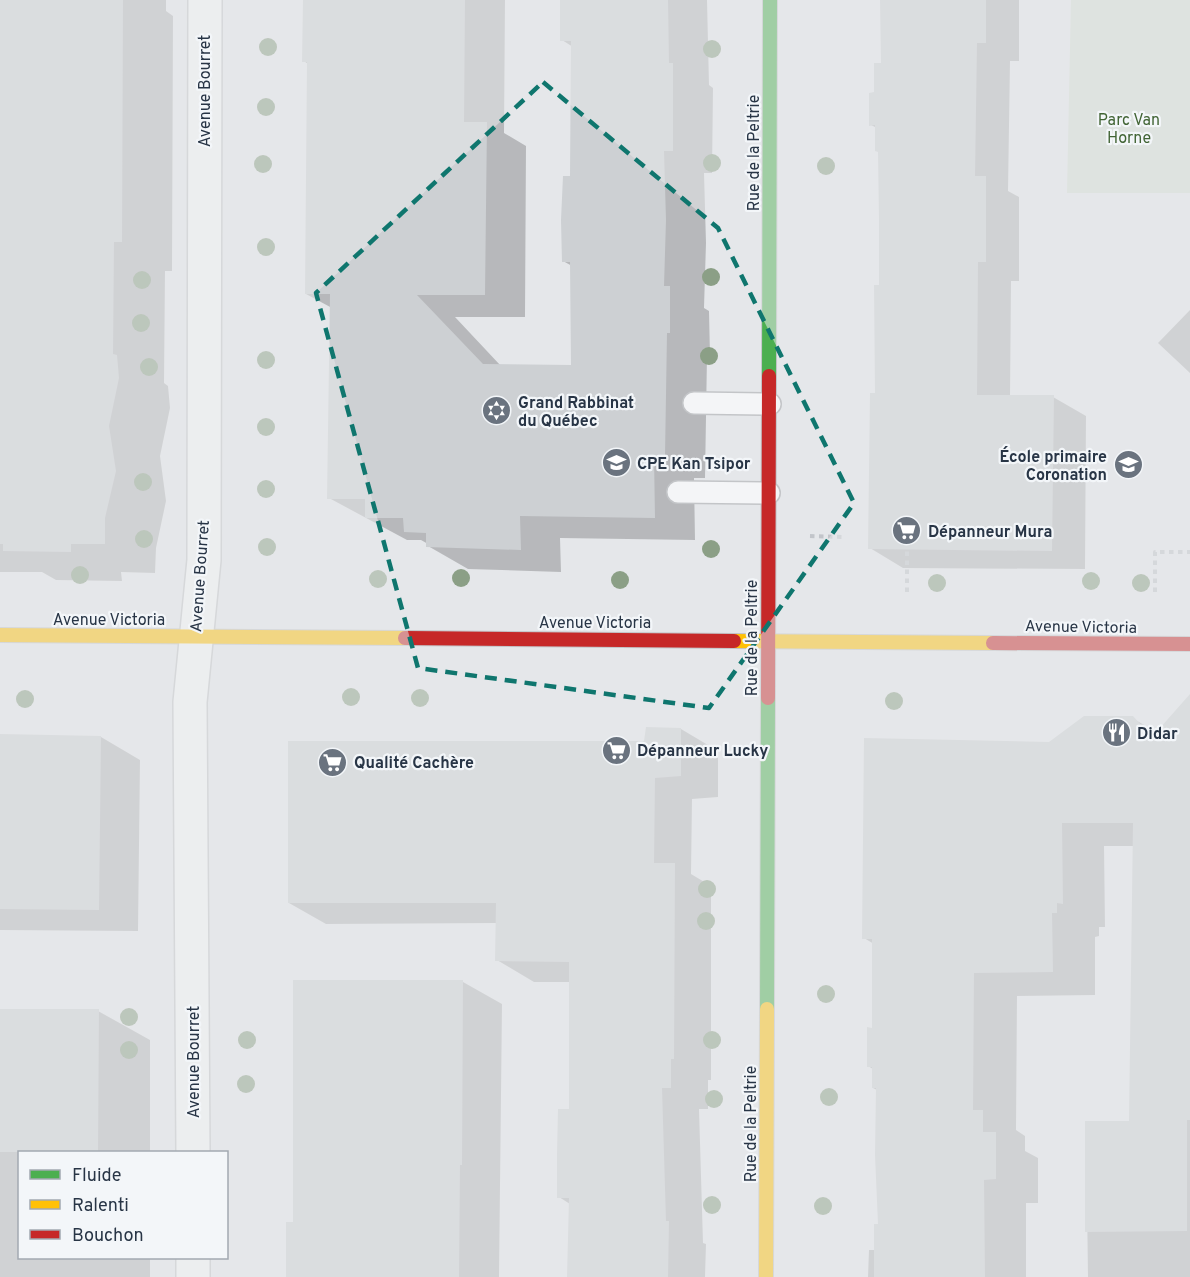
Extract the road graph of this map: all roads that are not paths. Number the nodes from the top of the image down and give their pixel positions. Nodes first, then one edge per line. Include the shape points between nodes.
1 (205, 0) edge
2 (770, 0) edge
3 (694, 403) dead end
4 (770, 404) junction
5 (678, 492) dead end
6 (769, 493) junction
7 (0, 635) edge
8 (195, 636) junction
9 (768, 640) junction
10 (1190, 644) edge
11 (193, 1151) edge
12 (193, 1259) edge
13 (193, 1277) edge
14 (766, 1277) edge

1 - 8 street, Avenue Bourret via 204,560
2 - 4 street, Rue de la Peltrie
3 - 4 lane
4 - 6 street, Rue de la Peltrie
5 - 6 lane
6 - 9 street, Rue de la Peltrie
7 - 8 street, Avenue Victoria
8 - 9 street, Avenue Victoria
8 - 11 street, Avenue Bourret via 190,702
9 - 10 street, Avenue Victoria
9 - 14 street, Rue de la Peltrie
12 - 13 street

